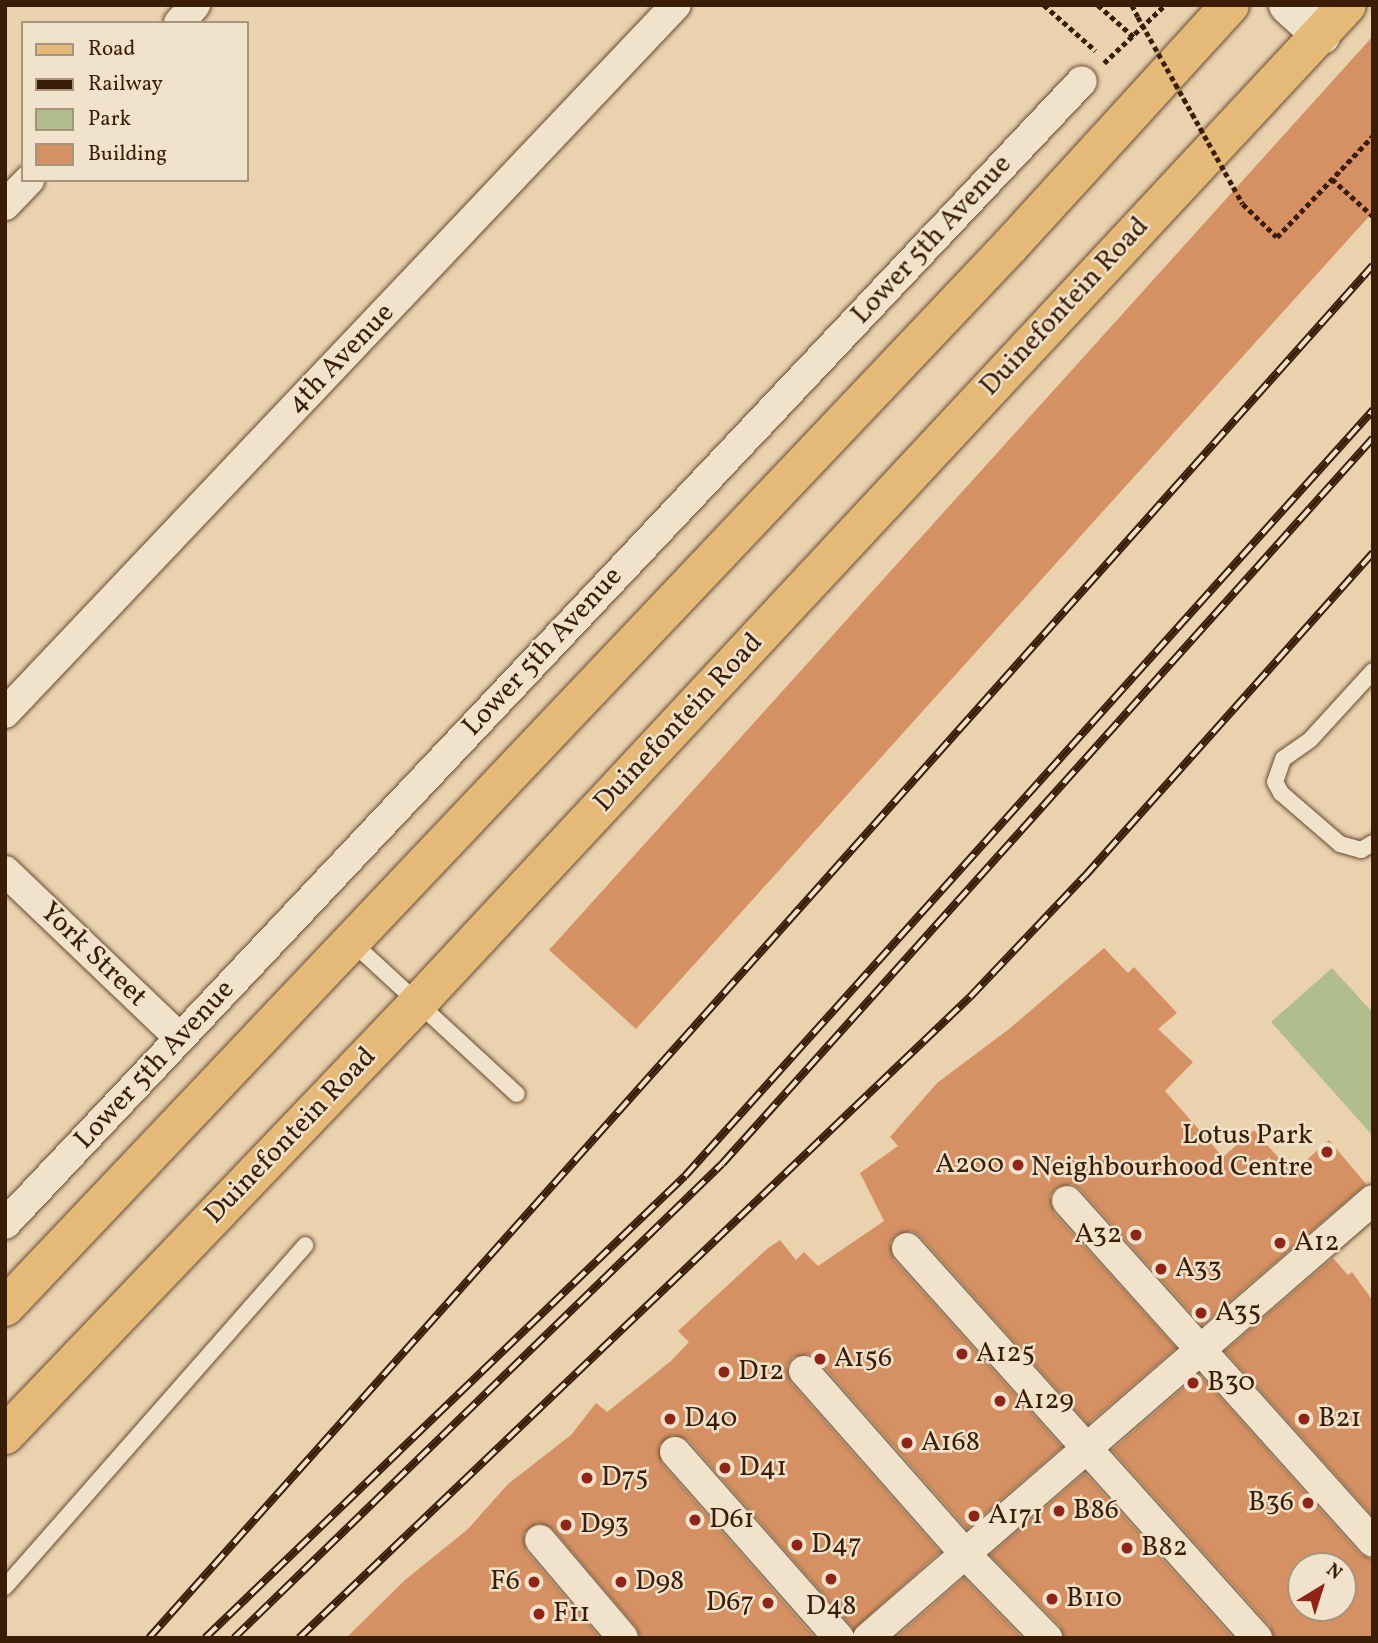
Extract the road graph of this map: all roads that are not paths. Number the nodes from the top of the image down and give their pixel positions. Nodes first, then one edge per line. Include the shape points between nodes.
1 (195, 5) edge
2 (676, 5) edge
3 (1230, 5) edge
4 (1288, 5) edge
5 (1347, 5) edge
6 (181, 21) edge
7 (1321, 35) junction
8 (1082, 81) road end
9 (27, 182) edge
10 (5, 205) edge
11 (1373, 671) edge
12 (5, 713) edge
13 (1373, 843) edge
14 (5, 871) edge
15 (352, 942) junction
16 (418, 1003) junction
17 (180, 1038) junction
18 (517, 1094) dead end
19 (1373, 1200) edge
20 (1067, 1201) dead end
21 (5, 1224) edge
22 (305, 1245) dead end
23 (907, 1248) dead end
24 (5, 1307) edge
25 (1199, 1348) junction
26 (804, 1371) dead end
27 (5, 1435) edge
28 (1085, 1448) junction
29 (675, 1452) dead end
30 (540, 1540) dead end
31 (1373, 1542) edge
32 (967, 1556) junction
33 (5, 1587) edge
34 (623, 1638) edge
35 (839, 1638) edge
36 (868, 1638) edge
37 (1047, 1638) edge
38 (1257, 1638) edge

1 - 6 street
2 - 12 street, 4th Avenue
3 - 15 main road via 1010,246
4 - 7 street
5 - 7 main road, Duinefontein Road
7 - 16 main road, Duinefontein Road
8 - 17 street, Lower 5th Avenue
9 - 10 street
11 - 13 lane via 1310,740 1283,759 1275,782 1281,793 1340,844 1361,850
14 - 17 street, York Street
15 - 16 lane
15 - 24 main road
16 - 18 lane
16 - 27 main road, Duinefontein Road
17 - 21 street, Lower 5th Avenue
19 - 25 street
20 - 25 street
22 - 33 lane
23 - 28 street
25 - 28 street
25 - 31 street
26 - 32 street
28 - 32 street
28 - 38 street
29 - 35 street
30 - 34 street
32 - 36 street
32 - 37 street

